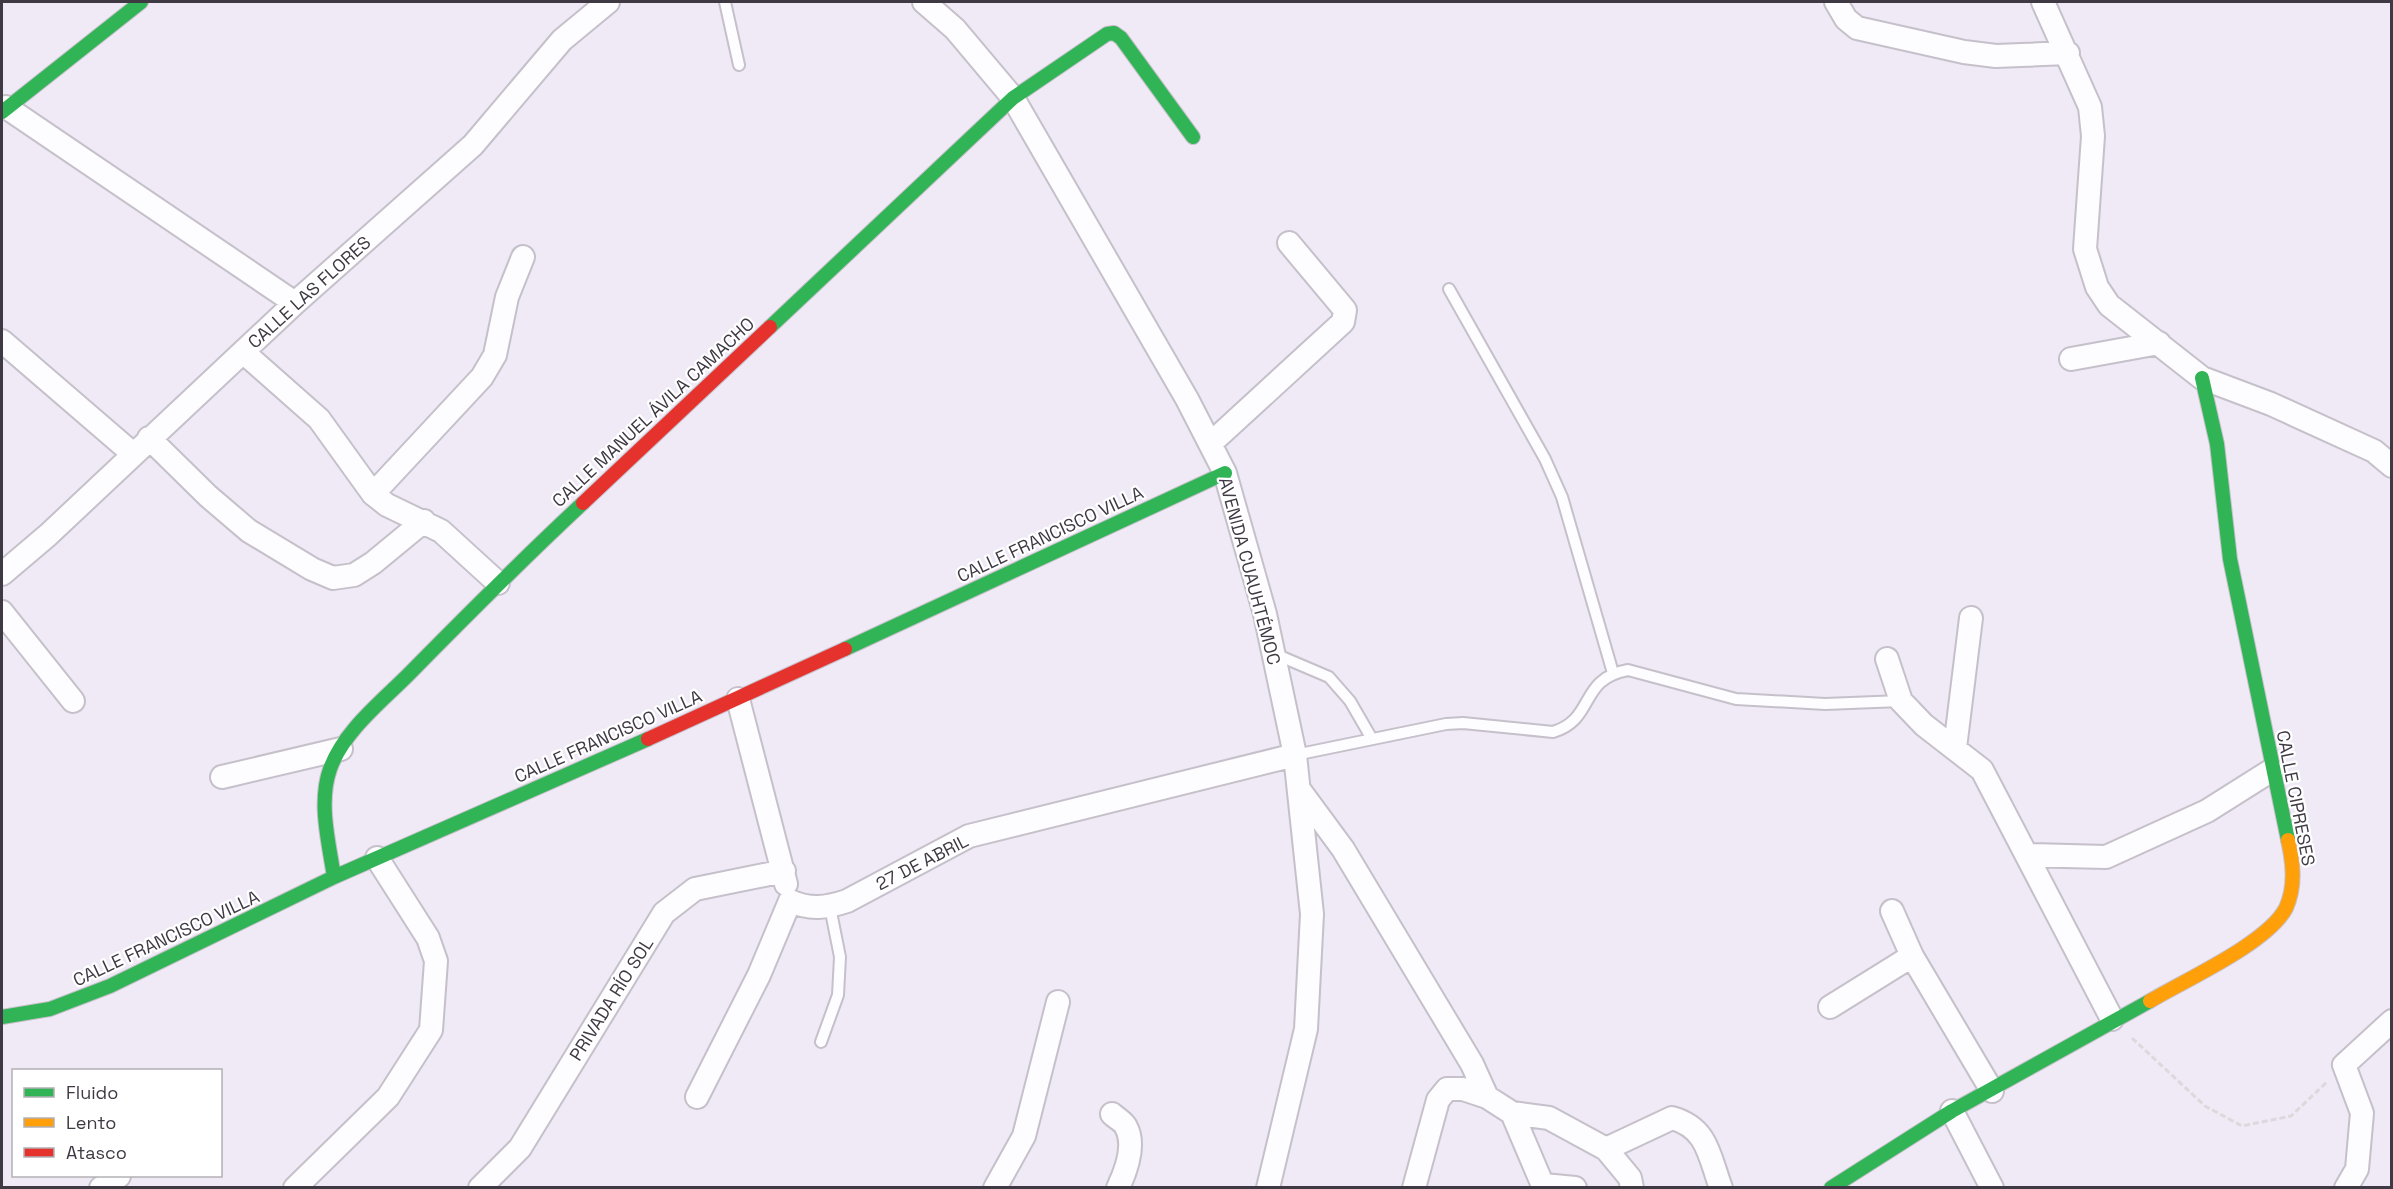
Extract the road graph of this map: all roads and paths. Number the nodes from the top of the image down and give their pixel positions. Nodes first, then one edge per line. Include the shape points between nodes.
1 (141, 2) edge
2 (608, 2) edge
3 (725, 2) edge
4 (924, 2) edge
5 (1836, 2) edge
6 (2043, 2) edge
7 (2068, 53) junction
8 (739, 65) dead end
9 (1013, 98) junction
10 (4, 110) edge
11 (1193, 137) dead end
12 (1289, 243) dead end
13 (523, 257) dead end
14 (1449, 289) dead end
15 (295, 303) junction
16 (2, 340) edge
17 (2159, 343) junction
18 (243, 351) junction
19 (2071, 359) dead end
20 (2202, 378) junction
21 (149, 438) junction
22 (1210, 444) junction
23 (132, 453) junction
24 (2391, 466) edge
25 (1225, 473) junction
26 (373, 494) junction
27 (424, 521) junction
28 (2, 574) edge
29 (498, 583) junction
30 (2, 612) edge
31 (1971, 618) dead end
32 (1274, 653) junction
33 (1887, 659) dead end
34 (1613, 673) junction
35 (738, 699) junction
36 (73, 701) dead end
37 (1901, 701) junction
38 (1372, 739) junction
39 (341, 748) junction
40 (1955, 748) junction
41 (1295, 755) junction
42 (2272, 770) junction
43 (222, 777) dead end
44 (1300, 790) junction
45 (2027, 855) junction
46 (377, 858) junction
47 (784, 871) junction
48 (334, 877) junction
49 (790, 901) junction
50 (830, 907) junction
51 (1893, 911) dead end
52 (1912, 956) junction
53 (1059, 1002) dead end
54 (1830, 1007) dead end
55 (2, 1017) edge
56 (2112, 1019) junction
57 (2391, 1021) edge
58 (821, 1042) dead end
59 (2344, 1065) junction
60 (1992, 1091) junction
61 (697, 1097) dead end
62 (1487, 1097) junction
63 (1952, 1111) junction
64 (1512, 1113) junction
65 (1112, 1114) dead end
66 (1606, 1149) junction
67 (118, 1177) edge
68 (1544, 1186) edge
69 (102, 1188) edge
70 (295, 1188) edge
71 (480, 1188) edge
72 (995, 1188) edge
73 (1118, 1188) edge
74 (1268, 1188) edge
75 (1414, 1188) edge
76 (1575, 1188) edge
77 (1632, 1188) edge
78 (1721, 1188) edge
79 (1832, 1188) edge
80 (1992, 1188) edge
81 (2346, 1188) edge

1 - 10 street
2 - 15 street, CALLE LAS FLORES via 562,40 473,145
3 - 8 lane
4 - 9 street, AVENIDA CUAUHTÉMOC via 955,29
5 - 7 street via 1857,28 1964,52 1996,56
6 - 7 street
7 - 17 street via 2090,107 2093,136 2085,249 2089,268 2109,305
9 - 11 street, CALLE MANUEL ÁVILA CAMACHO via 1113,33 1121,38
9 - 22 street, AVENIDA CUAUHTÉMOC
9 - 29 street, CALLE MANUEL ÁVILA CAMACHO
10 - 15 street
12 - 22 street via 1345,310 1343,322
13 - 26 street via 507,297 495,355 482,377
14 - 34 lane via 1545,459 1562,497
15 - 18 street, CALLE LAS FLORES
16 - 23 street
17 - 19 street
17 - 20 street
18 - 21 street, CALLE LAS FLORES
18 - 26 street via 319,419
20 - 24 street via 2271,404 2374,451
20 - 42 street, CALLE CIPRESES via 2217,444 2230,559
21 - 23 street, CALLE LAS FLORES
21 - 27 street via 249,531 333,578 354,575
22 - 25 street, AVENIDA CUAUHTÉMOC
23 - 28 street, CALLE LAS FLORES
25 - 32 street, AVENIDA CUAUHTÉMOC
25 - 35 street, CALLE FRANCISCO VILLA
26 - 27 street via 387,505
27 - 29 street via 456,542
29 - 39 street, CALLE MANUEL ÁVILA CAMACHO
30 - 36 street
31 - 40 street
32 - 38 lane via 1329,677 1350,700
32 - 41 street, AVENIDA CUAUHTÉMOC
33 - 37 street
34 - 37 lane via 1628,670 1649,674 1736,699 1825,704
34 - 38 lane via 1593,688 1581,714 1566,728 1552,732 1463,723 1404,730
35 - 46 street, CALLE FRANCISCO VILLA
35 - 47 street
37 - 40 street via 1924,725
38 - 41 lane
39 - 43 street
39 - 48 street, CALLE MANUEL ÁVILA CAMACHO via 328,773 324,801
40 - 45 street via 1982,770
41 - 44 street, AVENIDA CUAUHTÉMOC
41 - 50 street, 27 DE ABRIL via 969,836
42 - 45 street via 2207,811 2106,857
42 - 56 street, CALLE CIPRESES via 2293,864 2288,908 2254,940
44 - 62 street via 1343,849 1472,1064
44 - 74 street, AVENIDA CUAUHTÉMOC via 1312,914 1306,1029
45 - 56 street
46 - 48 street, CALLE FRANCISCO VILLA
46 - 70 street via 428,938 436,961 431,1030 388,1097
47 - 49 street
47 - 71 street, PRIVADA RÍO SOL via 695,889 664,913 520,1148
48 - 55 street, CALLE FRANCISCO VILLA via 80,999
49 - 50 street, 27 DE ABRIL via 807,908
49 - 61 street via 759,975
50 - 58 lane via 840,957 838,994
51 - 52 street
52 - 54 street
52 - 60 street
53 - 72 street via 1024,1136
56 - 59 path via 2205,1106 2242,1126 2291,1116
56 - 60 street, CALLE CIPRESES
57 - 59 street
59 - 81 street via 2362,1113 2356,1169
60 - 63 street, CALLE CIPRESES
62 - 64 street
62 - 75 street via 1463,1089 1447,1089 1438,1100
63 - 79 street, CALLE CIPRESES
63 - 80 street
64 - 66 street via 1549,1118
64 - 68 street
65 - 73 street via 1126,1125 1130,1140 1126,1169
66 - 77 street via 1630,1178
66 - 78 street via 1672,1118 1686,1122 1701,1133
67 - 69 street
68 - 76 street

